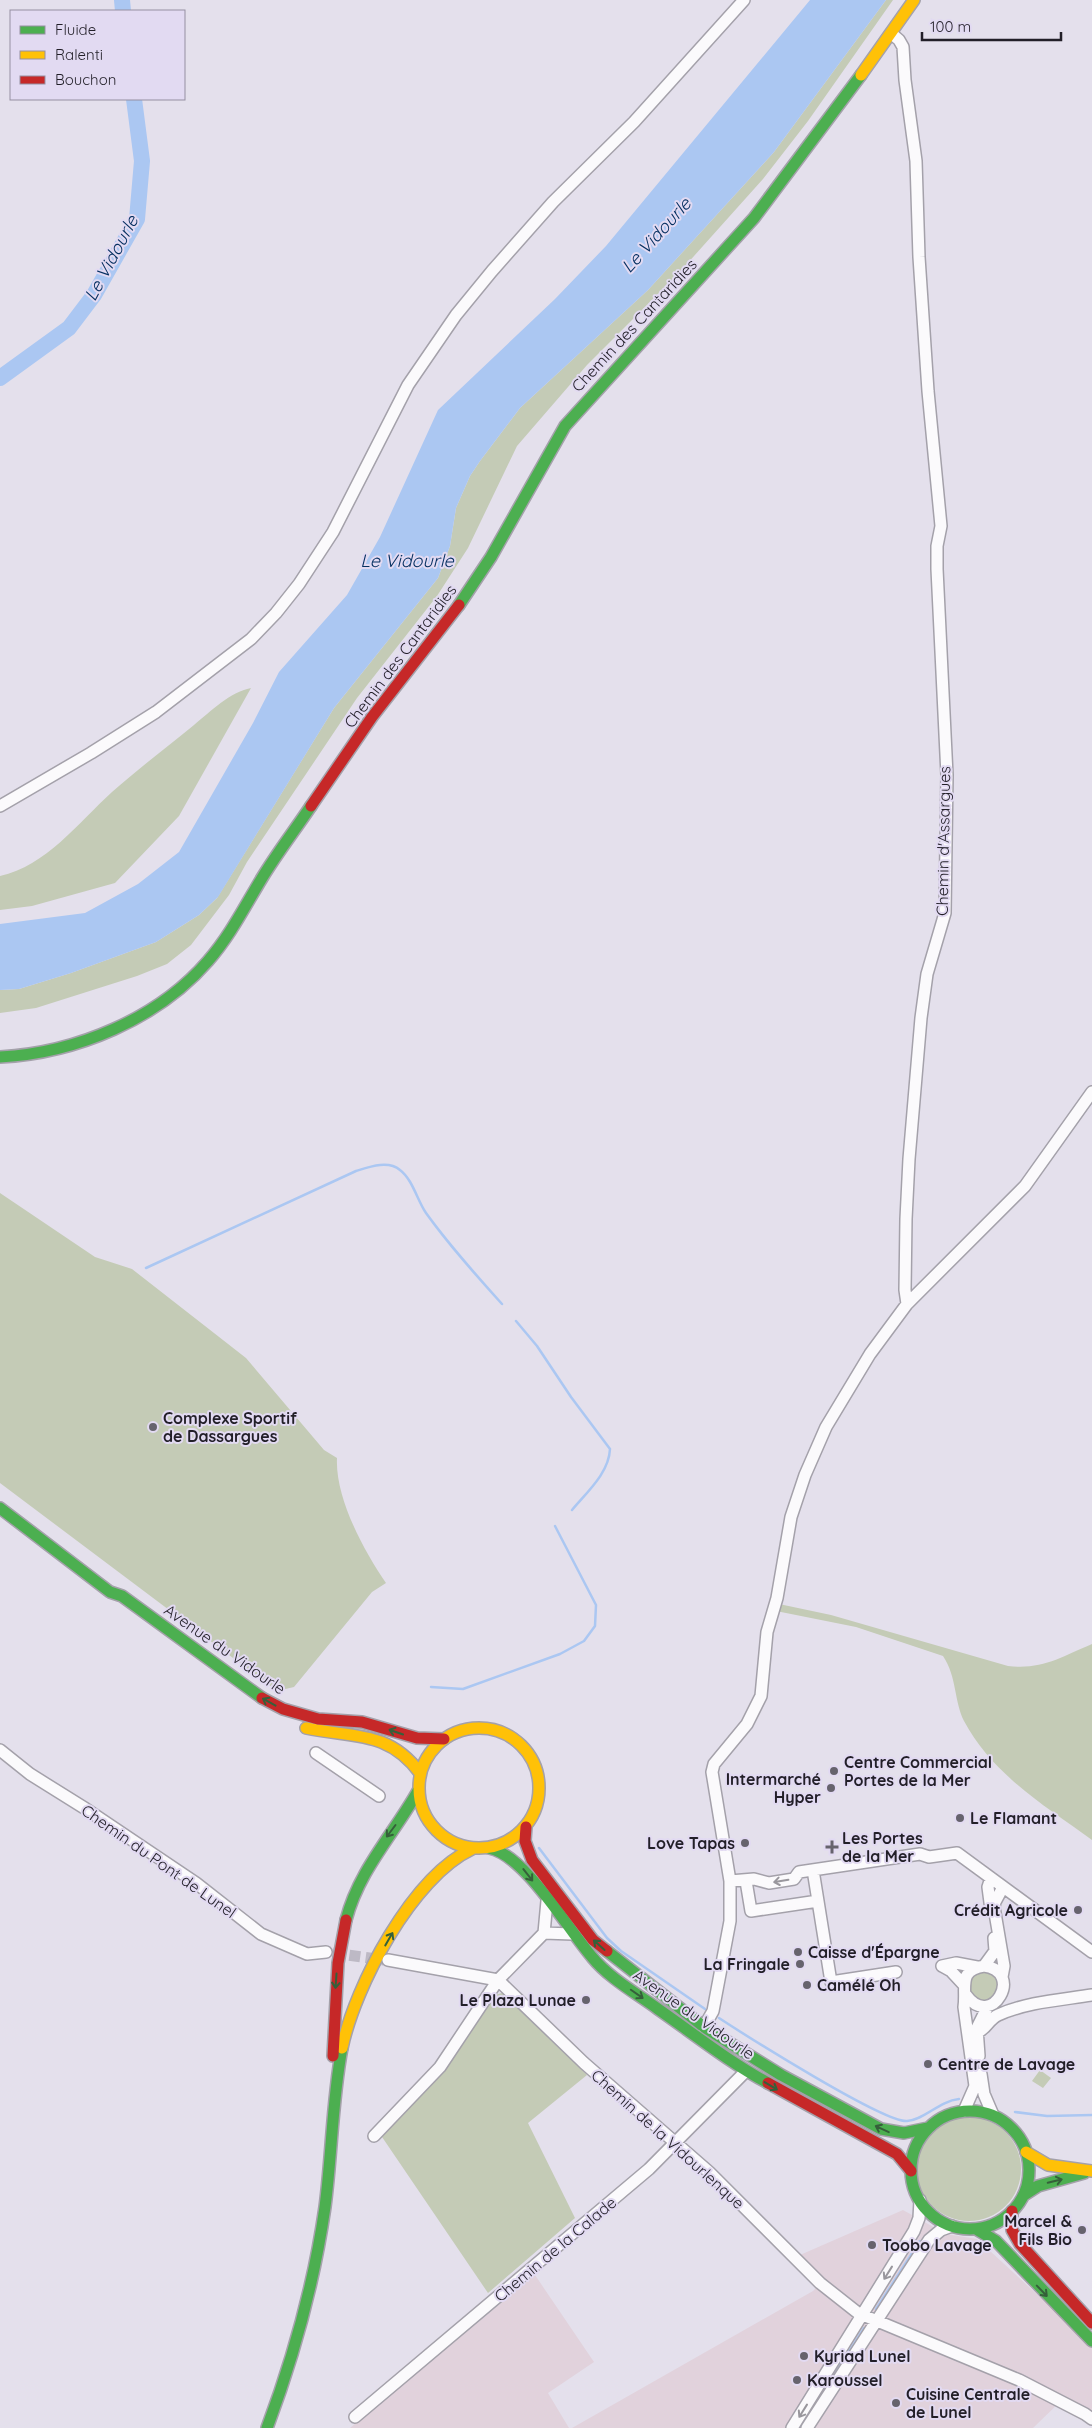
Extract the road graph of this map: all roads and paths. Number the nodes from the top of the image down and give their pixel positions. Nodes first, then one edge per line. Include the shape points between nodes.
1 (744, 0) edge
2 (914, 0) edge
3 (892, 34) junction
4 (0, 806) edge
5 (0, 1057) edge
6 (1092, 1092) edge
7 (908, 1304) junction
8 (0, 1508) edge
9 (110, 1592) junction
10 (444, 1739) junction
11 (0, 1750) edge
12 (316, 1753) dead end
13 (420, 1773) junction
14 (418, 1791) junction
15 (379, 1796) dead end
16 (526, 1827) junction
17 (489, 1848) junction
18 (472, 1849) junction
19 (813, 1870) junction
20 (991, 1878) junction
21 (730, 1881) junction
22 (746, 1881) junction
23 (1003, 1887) junction
24 (547, 1901) junction
25 (818, 1902) junction
26 (544, 1933) junction
27 (572, 1934) junction
28 (326, 1952) tunnel mouth
29 (1092, 1952) edge
30 (388, 1960) tunnel mouth
31 (981, 1966) junction
32 (896, 1972) dead end
33 (1002, 1977) junction
34 (498, 1980) junction
35 (965, 1990) junction
36 (1003, 1990) junction
37 (1092, 1995) edge
38 (990, 2005) junction
39 (1020, 2006) junction
40 (1005, 2012) junction
41 (704, 2027) junction
42 (978, 2032) junction
43 (746, 2071) junction
44 (335, 2082) junction
45 (964, 2111) junction
46 (993, 2115) junction
47 (928, 2128) junction
48 (374, 2136) dead end
49 (676, 2143) junction
50 (1026, 2152) junction
51 (911, 2171) junction
52 (1090, 2172) edge
53 (1024, 2195) junction
54 (920, 2200) junction
55 (1012, 2211) junction
56 (952, 2226) junction
57 (976, 2229) junction
58 (862, 2315) junction
59 (877, 2321) junction
60 (1092, 2323) edge
61 (1092, 2341) edge
62 (355, 2417) dead end
63 (1092, 2419) edge
64 (266, 2428) edge
65 (792, 2428) edge
66 (807, 2428) edge

1 - 4 street via 634,122 554,202 456,315 408,385 333,532 276,613 250,639 156,712
2 - 3 main road, Chemin des Cantaridies
3 - 5 main road, Chemin des Cantaridies via 754,218 565,426 479,576 361,733 212,959 184,987 135,1018 93,1038 51,1051 14,1058
3 - 7 street, Chemin d'Assargues via 903,48 916,161 926,363 941,526 937,570 948,775 944,913 927,974 908,1167 905,1281
6 - 7 street via 1025,1186
7 - 21 street via 870,1354 826,1427 808,1467 791,1517 777,1598 766,1639 762,1696 747,1724 714,1764 712,1772
8 - 9 main road, Avenue du Vidourle
10 -> 9 main road, Avenue du Vidourle via 417,1738 362,1722 318,1719 283,1709 252,1692 122,1596
9 - 13 main road, Avenue du Vidourle via 118,1602 261,1710 309,1729 366,1737 393,1745 404,1752
10 - 13 main road via 432,1750
10 - 16 main road via 456,1732 482,1728 501,1732 518,1742 534,1764 539,1783 538,1803
11 - 28 street, Chemin du Pont de Lunel via 30,1774 196,1883 261,1934 307,1954
12 - 15 street
13 - 14 main road
14 - 18 main road via 423,1812 435,1830 451,1842
14 -> 44 main road via 371,1860 348,1912 337,1963 332,2072
16 - 17 main road via 513,1839
41 -> 16 main road, Avenue du Vidourle via 593,1940 532,1860 525,1841
17 - 18 main road
17 -> 24 main road, Avenue du Vidourle via 500,1850 512,1858
44 -> 18 main road via 353,2012 387,1940 412,1903 442,1868
19 - 20 street via 920,1854 929,1858 957,1853
19 -> 22 street via 799,1872 794,1879 769,1883 754,1879
19 - 25 street
20 - 23 street
20 - 31 street via 988,1890 995,1951
21 - 22 street
21 - 41 street via 726,1948 713,2011
22 - 25 street via 751,1911
23 - 29 street
23 - 33 street via 994,1907 1004,1966
24 - 26 street
24 - 27 main road, Avenue du Vidourle
25 - 32 street via 831,1982
26 - 27 street
26 - 34 street
27 -> 43 main road, Avenue du Vidourle via 593,1959 623,1984
30 - 34 street
31 - 33 street via 993,1968
31 - 35 street via 968,1974
31 - 35 street via 956,1963 942,1966 951,1971
33 - 36 street
34 - 48 street via 440,2067
34 - 49 street, Chemin de la Vidourlenque via 584,2063
35 - 38 street via 973,2003
35 - 45 street via 964,2008 975,2086
36 - 38 street via 998,2000
36 - 39 street
37 - 39 street
38 - 40 street
38 - 42 street via 977,2024
39 - 40 street
40 - 42 street via 989,2020
47 -> 41 main road, Avenue du Vidourle via 907,2134 881,2129 781,2075
42 - 46 street via 984,2094
43 - 49 street, Chemin de la Calade
43 -> 51 main road, Avenue du Vidourle via 897,2154
44 - 64 main road via 327,2193 314,2273 287,2373
45 - 46 main road
45 - 47 main road via 945,2116
46 - 50 main road via 1014,2130
47 - 51 main road via 914,2152
49 - 58 street, Chemin de la Vidourlenque via 820,2283
49 - 62 street, Chemin de la Calade
50 - 52 main road via 1048,2165
50 - 53 main road via 1029,2174
51 - 54 main road
53 -> 52 main road via 1038,2186
53 - 55 main road
54 - 56 main road via 933,2216
54 -> 58 street via 914,2231
55 - 57 main road via 996,2223
55 - 60 main road via 1012,2230 1020,2244
56 - 57 main road
56 - 59 street via 929,2240
57 -> 61 main road via 996,2241
58 - 59 street, Chemin de la Vidourlenque
58 -> 65 street
59 - 63 street via 1018,2380
59 - 66 street

